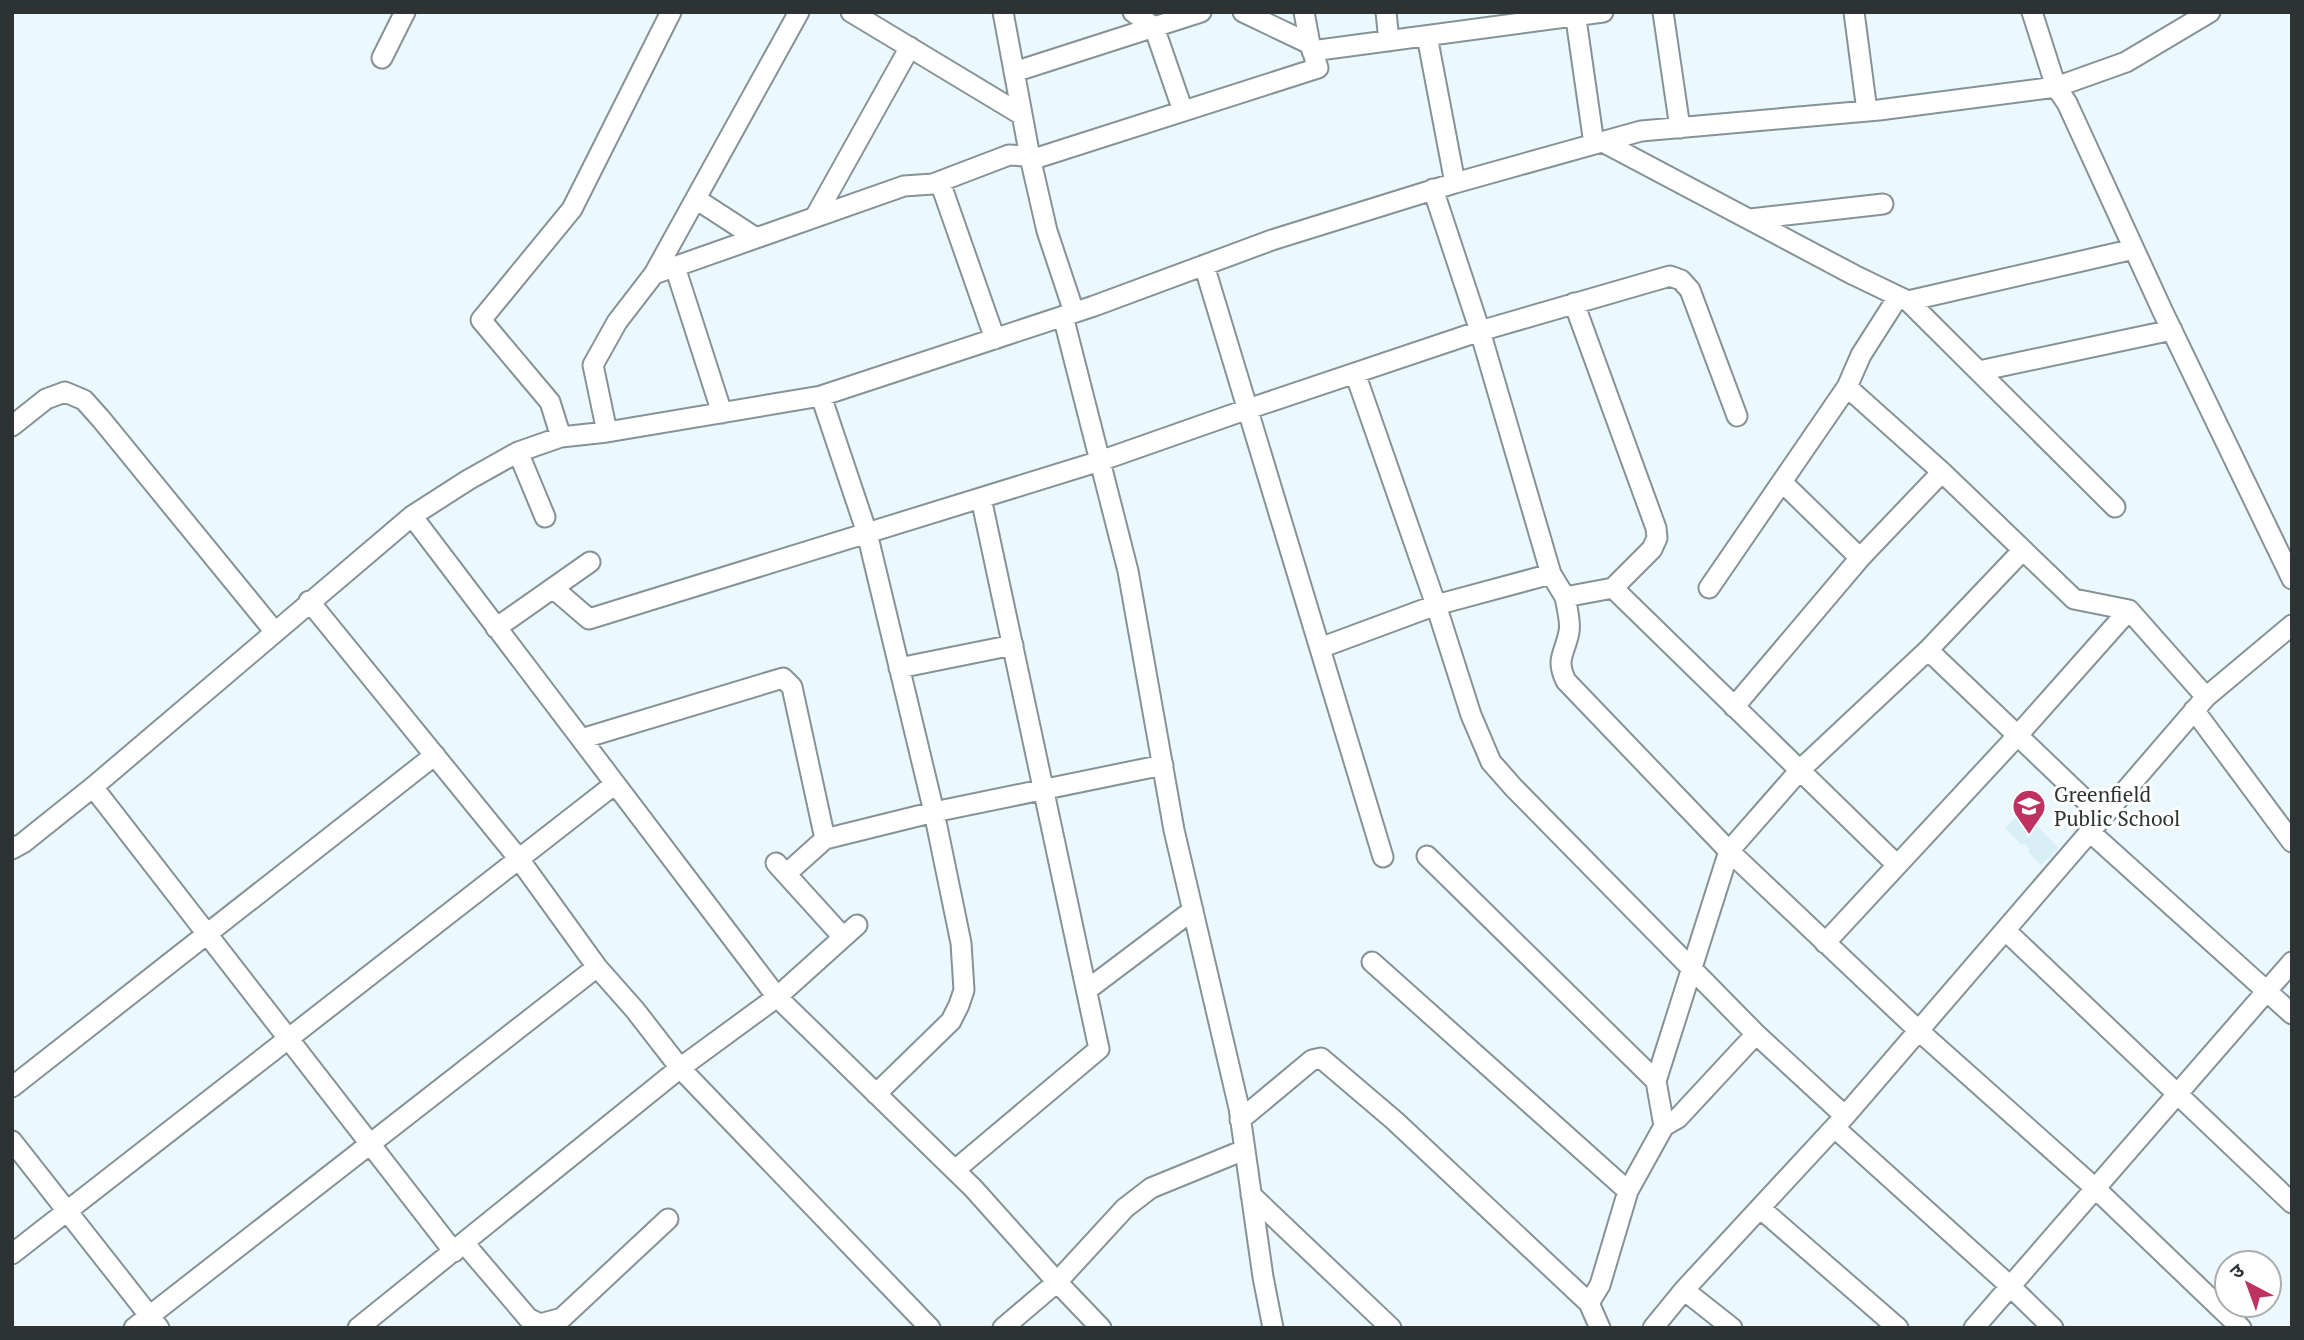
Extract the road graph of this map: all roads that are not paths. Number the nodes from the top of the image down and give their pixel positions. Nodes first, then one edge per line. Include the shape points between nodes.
1 (405, 12) edge
2 (671, 12) edge
3 (799, 12) edge
4 (851, 12) edge
5 (1003, 12) edge
6 (1133, 12) edge
7 (1201, 12) edge
8 (1243, 12) edge
9 (1304, 12) edge
10 (1386, 12) edge
11 (1603, 12) edge
12 (1663, 12) edge
13 (1854, 12) edge
14 (2032, 12) edge
15 (2210, 12) edge
16 (1575, 14) edge
17 (1478, 20) edge
18 (1154, 27) junction
19 (1427, 36) junction
20 (1389, 41) junction
21 (910, 47) junction
22 (1311, 48) junction
23 (382, 58) dead end
24 (1014, 72) junction
25 (2056, 87) junction
26 (1183, 111) junction
27 (1867, 111) junction
28 (1022, 115) junction
29 (1680, 128) junction
30 (1599, 143) junction
31 (1030, 157) junction
32 (940, 182) junction
33 (1455, 183) junction
34 (1433, 189) junction
35 (696, 199) junction
36 (1883, 204) dead end
37 (814, 217) junction
38 (1750, 219) junction
39 (756, 238) junction
40 (2134, 249) junction
41 (1204, 265) junction
42 (675, 267) junction
43 (654, 274) junction
44 (1903, 299) junction
45 (1574, 303) junction
46 (1068, 314) junction
47 (2172, 330) junction
48 (1480, 331) junction
49 (995, 339) junction
50 (1979, 371) junction
51 (1355, 373) junction
52 (1847, 387) junction
53 (821, 396) junction
54 (1248, 409) junction
55 (722, 413) junction
56 (1737, 416) dead end
57 (12, 426) edge
58 (607, 432) junction
59 (561, 437) junction
60 (518, 452) junction
61 (1100, 461) junction
62 (1942, 472) junction
63 (1782, 482) junction
64 (981, 498) junction
65 (2115, 507) dead end
66 (412, 516) junction
67 (545, 517) dead end
68 (867, 533) junction
69 (2023, 550) junction
70 (1860, 558) junction
71 (590, 562) dead end
72 (1551, 574) junction
73 (2292, 579) edge
74 (553, 588) junction
75 (1613, 588) junction
76 (1709, 588) dead end
77 (1565, 597) junction
78 (309, 601) junction
79 (1436, 605) junction
80 (2129, 610) junction
81 (2292, 625) edge
82 (496, 628) junction
83 (275, 632) junction
84 (1013, 645) junction
85 (1320, 648) junction
86 (1928, 650) junction
87 (899, 668) junction
88 (2200, 704) junction
89 (1734, 707) junction
90 (2018, 735) junction
91 (581, 739) junction
92 (435, 755) junction
93 (1163, 765) junction
94 (1800, 770) junction
95 (615, 784) junction
96 (93, 787) junction
97 (1044, 790) junction
98 (934, 813) junction
99 (2097, 825) junction
100 (825, 839) junction
101 (2292, 842) edge
102 (12, 849) edge
103 (1729, 851) junction
104 (1383, 856) dead end
105 (1427, 856) dead end
106 (519, 859) junction
107 (1896, 864) junction
108 (1193, 910) junction
109 (2006, 931) junction
110 (207, 934) junction
111 (1825, 943) junction
112 (1372, 962) dead end
113 (2292, 962) edge
114 (597, 967) junction
115 (1691, 969) junction
116 (1087, 990) junction
117 (2267, 991) junction
118 (776, 997) junction
119 (2292, 1014) edge
120 (1919, 1031) junction
121 (1756, 1034) junction
122 (288, 1039) junction
123 (680, 1068) junction
124 (1656, 1081) junction
125 (12, 1087) edge
126 (2177, 1093) junction
127 (876, 1094) junction
128 (1240, 1120) junction
129 (1840, 1122) junction
130 (1664, 1126) junction
131 (12, 1141) edge
132 (371, 1145) junction
133 (1244, 1150) junction
134 (955, 1170) junction
135 (2095, 1188) junction
136 (1628, 1191) junction
137 (1251, 1195) junction
138 (2292, 1203) edge
139 (1760, 1208) junction
140 (67, 1211) junction
141 (668, 1219) dead end
142 (459, 1248) junction
143 (12, 1254) edge
144 (1057, 1282) junction
145 (2010, 1286) junction
146 (1684, 1290) junction
147 (1589, 1303) junction
148 (148, 1324) edge
149 (358, 1328) edge
150 (930, 1328) edge
151 (1003, 1328) edge
152 (1101, 1328) edge
153 (1273, 1328) edge
154 (1391, 1328) edge
155 (1600, 1328) edge
156 (1653, 1328) edge
157 (1732, 1328) edge
158 (1898, 1328) edge
159 (1974, 1328) edge
160 (2053, 1328) edge
161 (2241, 1328) edge

1 - 23 street
2 - 59 street via 572,209 481,320 550,402
3 - 35 street
4 - 21 street
5 - 24 street
6 - 18 street
7 - 18 street
8 - 22 street
9 - 22 street
10 - 20 street
11 - 16 street
12 - 29 street
13 - 27 street
14 - 25 street
15 - 25 street via 2126,62
16 - 17 street
16 - 30 street
17 - 19 street
18 - 24 street
18 - 26 street
19 - 20 street
19 - 33 street
20 - 22 street
21 - 28 street
21 - 37 street
22 - 26 street via 1318,68
24 - 28 street
25 - 27 street
25 - 40 street
26 - 31 street
27 - 29 street
28 - 31 street
29 - 30 street via 1641,131
30 - 33 street
30 - 38 street
31 - 32 street via 1009,155
31 - 46 street
32 - 37 street via 904,186
32 - 49 street
33 - 34 street
34 - 41 street
34 - 48 street
35 - 39 street
35 - 43 street
36 - 38 street
37 - 39 street
38 - 44 street
39 - 42 street
40 - 44 street
40 - 47 street
41 - 46 street
41 - 54 street
42 - 43 street
42 - 55 street
43 - 58 street via 617,322 593,365
44 - 50 street
44 - 52 street via 1861,355
45 - 48 street
45 - 56 street via 1670,276 1681,280 1690,290
45 - 75 street via 1656,528 1653,549
46 - 49 street
46 - 61 street
47 - 50 street
47 - 73 street
48 - 51 street
48 - 72 street
49 - 53 street
50 - 65 street
51 - 54 street
51 - 79 street
52 - 62 street
52 - 63 street
53 - 55 street
53 - 68 street
54 - 61 street
54 - 85 street
55 - 58 street
57 - 83 street via 46,399 65,392 83,400
58 - 59 street
59 - 60 street
60 - 66 street
60 - 67 street
61 - 64 street
61 - 93 street via 1128,571
62 - 69 street
62 - 70 street
63 - 70 street
63 - 76 street
64 - 68 street
64 - 84 street
66 - 78 street
66 - 82 street
68 - 74 street via 589,619
68 - 87 street
69 - 80 street via 2074,599
69 - 86 street
70 - 89 street
71 - 74 street
72 - 77 street
72 - 79 street
74 - 82 street
75 - 77 street
75 - 89 street
77 - 103 street via 1570,630 1560,668 1566,681
78 - 83 street
78 - 92 street
79 - 85 street
79 - 115 street via 1491,762
80 - 88 street
80 - 90 street
81 - 88 street
82 - 91 street
83 - 96 street
84 - 87 street
84 - 97 street
85 - 104 street
86 - 90 street
86 - 94 street
87 - 98 street
88 - 99 street
88 - 101 street
89 - 94 street
90 - 99 street
90 - 107 street
91 - 95 street
91 - 100 street via 783,678 792,687
92 - 106 street
92 - 110 street
93 - 97 street
93 - 108 street
94 - 103 street
94 - 107 street
95 - 106 street
95 - 118 street
96 - 102 street
96 - 110 street
97 - 98 street
97 - 116 street
98 - 100 street
98 - 127 street via 961,943 964,990 951,1021
99 - 109 street
99 - 117 street
100 - 118 street via 781,868 850,931
103 - 111 street
103 - 115 street
105 - 124 street
106 - 114 street
106 - 122 street
107 - 111 street
108 - 116 street
108 - 128 street
109 - 120 street
109 - 126 street
110 - 122 street
110 - 125 street
111 - 120 street
112 - 136 street
113 - 117 street
114 - 123 street
114 - 132 street
115 - 121 street
115 - 124 street
116 - 134 street via 1099,1049
117 - 119 street
117 - 126 street
118 - 123 street
118 - 127 street
120 - 129 street
120 - 135 street
121 - 129 street
121 - 130 street via 1678,1118
122 - 132 street
122 - 140 street
123 - 142 street
123 - 150 street
124 - 130 street
126 - 135 street
126 - 138 street
127 - 134 street
128 - 133 street
128 - 147 street via 1312,1060 1321,1058
129 - 139 street
129 - 145 street
130 - 136 street
131 - 140 street
132 - 142 street
132 - 148 street
133 - 137 street
133 - 144 street via 1151,1188 1125,1208
134 - 144 street
135 - 145 street
135 - 161 street
136 - 147 street via 1600,1285
137 - 153 street
137 - 154 street
139 - 146 street
139 - 158 street
140 - 143 street
140 - 148 street
141 - 142 street via 562,1318 540,1324 527,1318
142 - 149 street
144 - 151 street
144 - 152 street
145 - 159 street
145 - 160 street
146 - 156 street
146 - 157 street
147 - 155 street

